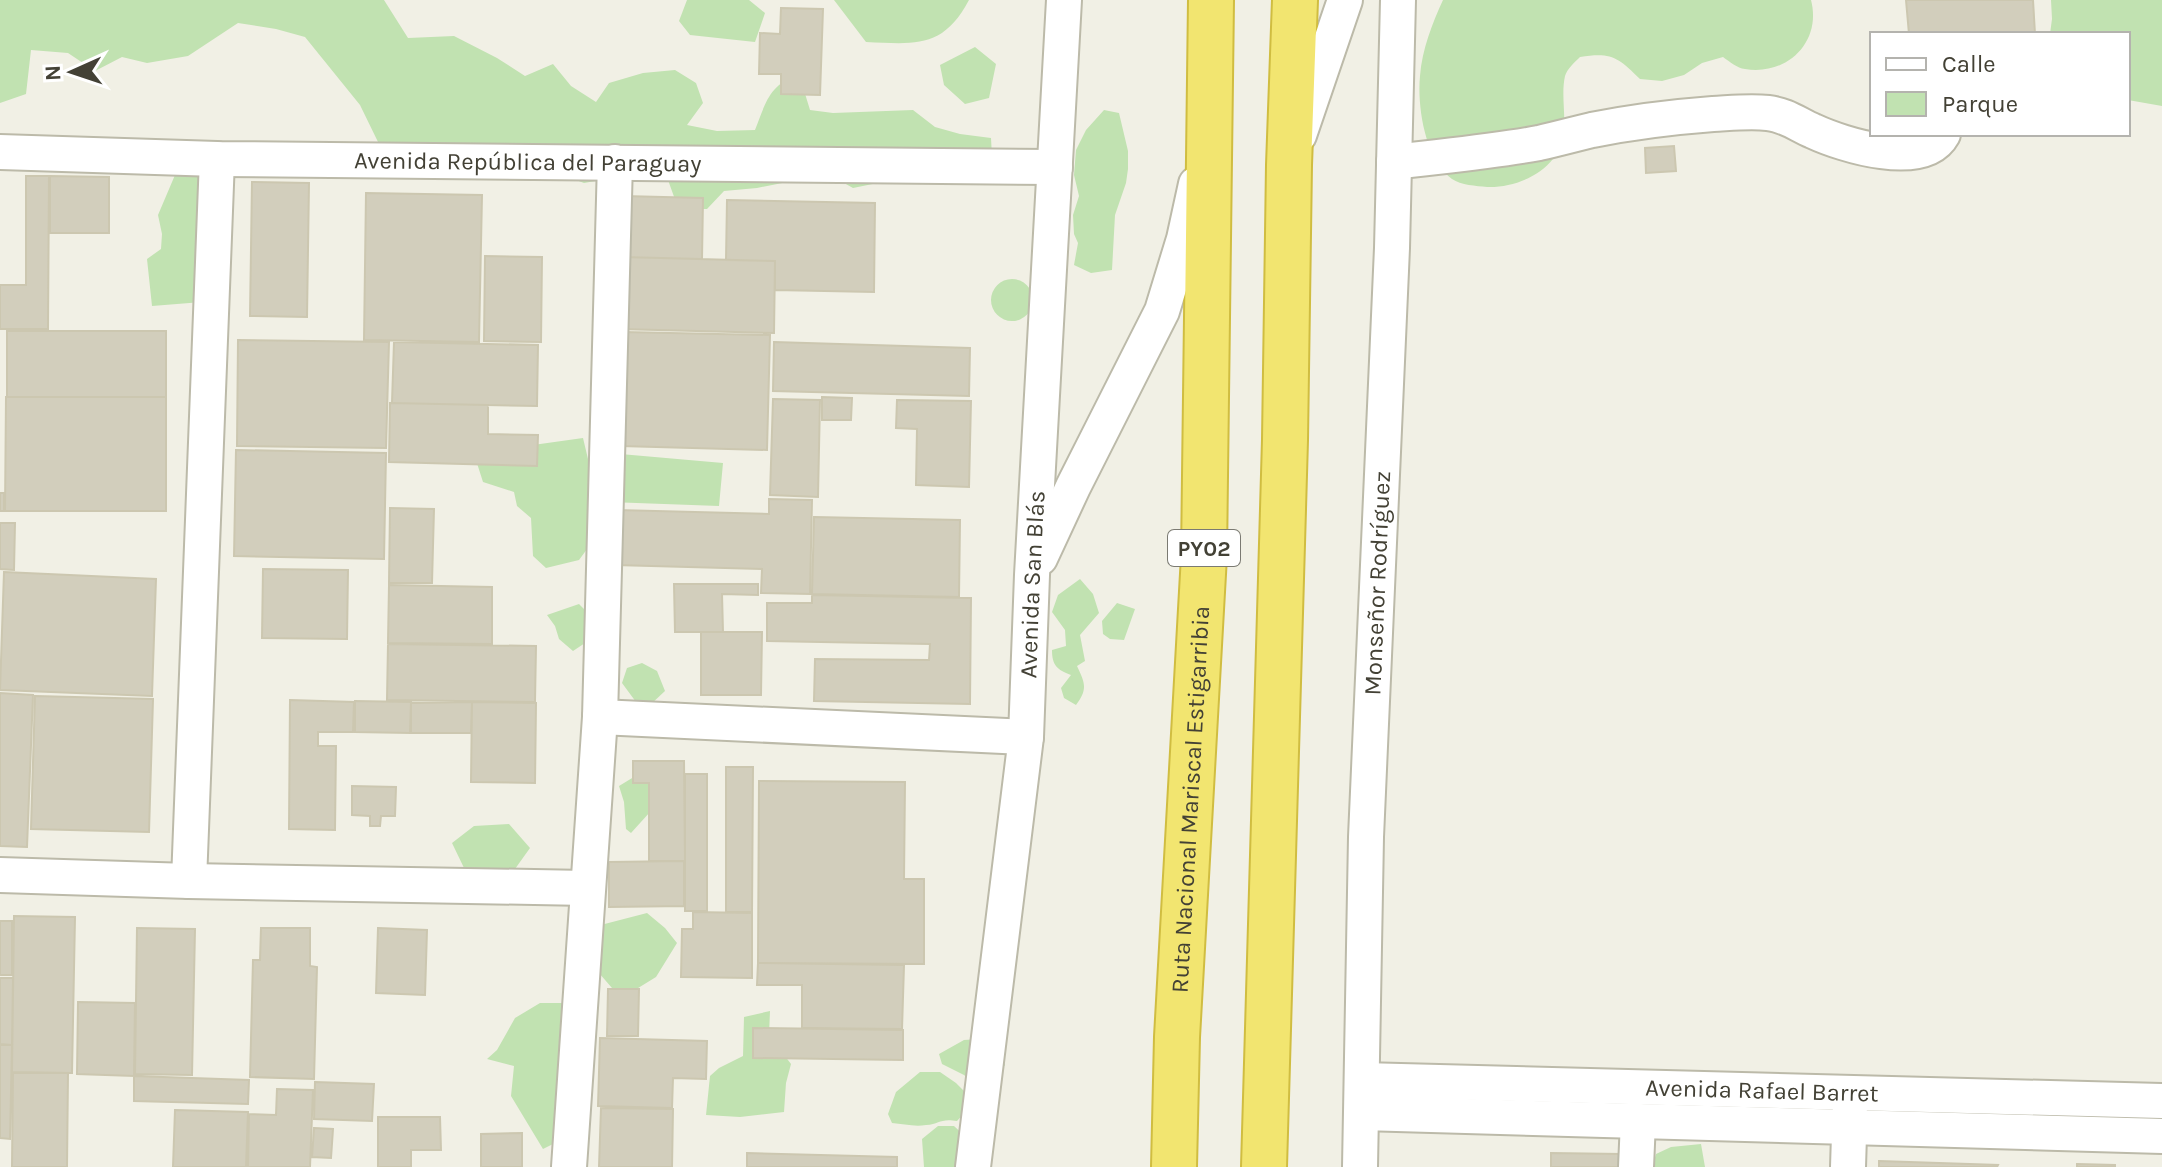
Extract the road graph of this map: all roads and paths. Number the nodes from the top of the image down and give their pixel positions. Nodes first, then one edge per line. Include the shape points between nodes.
1 (1064, 0) edge
2 (1211, 0) edge
3 (1295, 0) edge
4 (1345, 0) edge
5 (1398, 0) edge
6 (1208, 133) junction
7 (1942, 136) edge
8 (0, 152) edge
9 (217, 159) junction
10 (615, 162) junction
11 (1394, 162) junction
12 (1289, 165) junction
13 (1055, 167) junction
14 (1032, 575) junction
15 (600, 717) junction
16 (1026, 737) junction
17 (0, 875) edge
18 (189, 881) junction
19 (587, 888) junction
20 (1850, 1093) junction
21 (1362, 1097) junction
22 (2162, 1101) edge
23 (1638, 1121) junction
24 (1849, 1127) junction
25 (2162, 1136) edge
26 (569, 1167) edge
27 (973, 1167) edge
28 (1174, 1167) edge
29 (1264, 1167) edge
30 (1360, 1167) edge
31 (1636, 1167) edge
32 (1848, 1167) edge

1 - 13 street, Avenida San Blás
2 - 6 highway, Ruta Nacional Mariscal Estigarribia / PY02
3 - 12 highway
4 - 12 street
5 - 11 street, Monseñor Rodríguez
6 - 14 street via 1162,311
6 - 28 highway, Ruta Nacional Mariscal Estigarribia / PY02 via 1204,556
7 - 11 street via 1924,150 1889,152 1835,139 1787,117 1749,112 1668,117 1538,143
8 - 9 street, Avenida República del Paraguay
9 - 10 street, Avenida República del Paraguay
9 - 18 street
10 - 13 street, Avenida República del Paraguay
10 - 15 street
11 - 21 street, Monseñor Rodríguez via 1366,837
12 - 29 highway
13 - 14 street, Avenida San Blás
14 - 16 street, Avenida San Blás
15 - 16 street
15 - 19 street
16 - 27 street, Avenida San Blás
17 - 18 street
18 - 19 street
19 - 26 street
20 - 21 street, Avenida Rafael Barret
20 - 22 street, Avenida Rafael Barret
20 - 24 street
21 - 23 street, Avenida Rafael Barret
21 - 30 street, Monseñor Rodríguez
23 - 24 street, Avenida Rafael Barret
23 - 31 street
24 - 25 street, Avenida Rafael Barret
24 - 32 street

